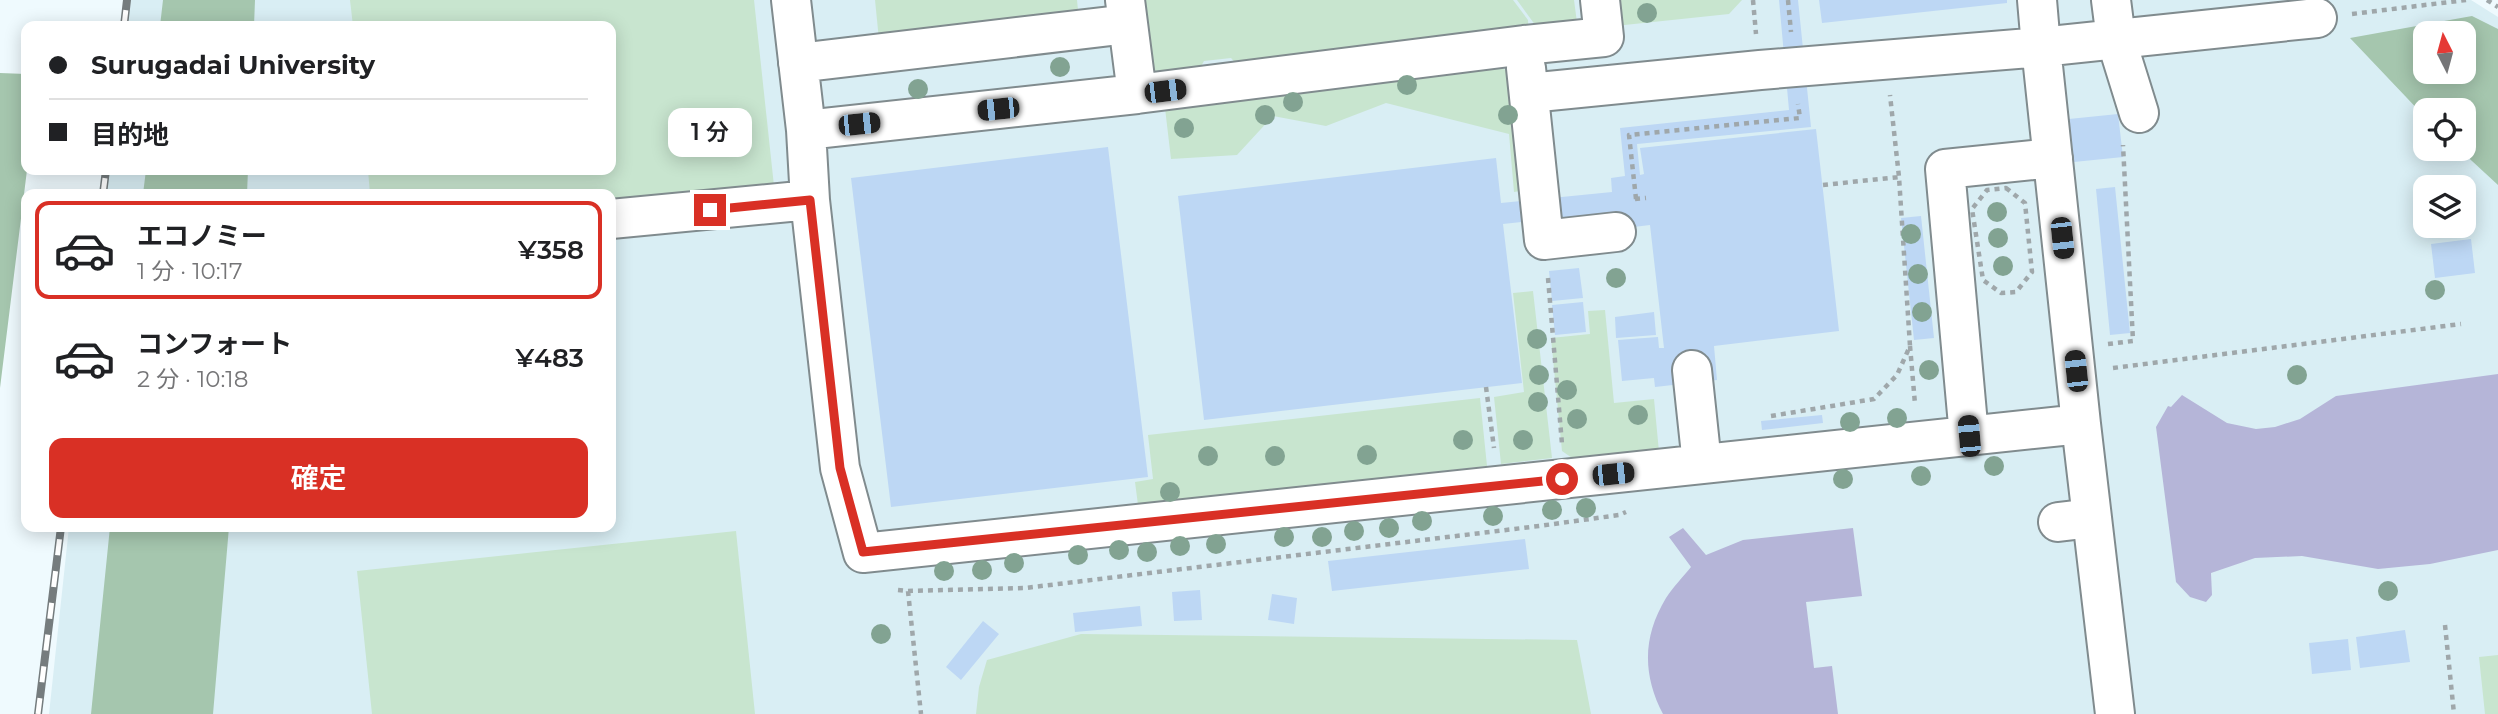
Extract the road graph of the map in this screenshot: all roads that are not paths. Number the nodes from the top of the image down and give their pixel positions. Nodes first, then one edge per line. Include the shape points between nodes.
1 (792, 0) edge
2 (1600, 0) edge
3 (2037, 0) edge
4 (2110, 0) edge
5 (1126, 12) edge
6 (2317, 18) road end
7 (2116, 39) junction
8 (1524, 45) junction
9 (2041, 47) junction
10 (798, 63) junction
11 (1529, 93) junction
12 (1137, 94) junction
13 (2131, 124) road end
14 (806, 130) junction
15 (2053, 159) junction
16 (810, 200) junction
17 (616, 219) edge
18 (1616, 232) dead end
19 (1692, 370) dead end
20 (2081, 424) junction
21 (1969, 436) junction
22 (1702, 464) junction
23 (2115, 714) edge

1 - 10 lane
2 - 8 lane via 1604,37
3 - 9 lane
4 - 7 lane
5 - 10 lane
5 - 12 lane
6 - 7 lane
7 - 9 lane
7 - 13 lane
8 - 11 lane
8 - 12 lane
9 - 11 lane
9 - 15 lane
10 - 14 lane
11 - 18 lane via 1544,240
12 - 14 lane
14 - 16 lane
15 - 20 lane
15 - 21 lane via 1945,169
16 - 17 lane
16 - 22 lane via 843,480 863,552
19 - 22 lane
20 - 21 lane
20 - 23 lane via 2075,520
21 - 22 lane

